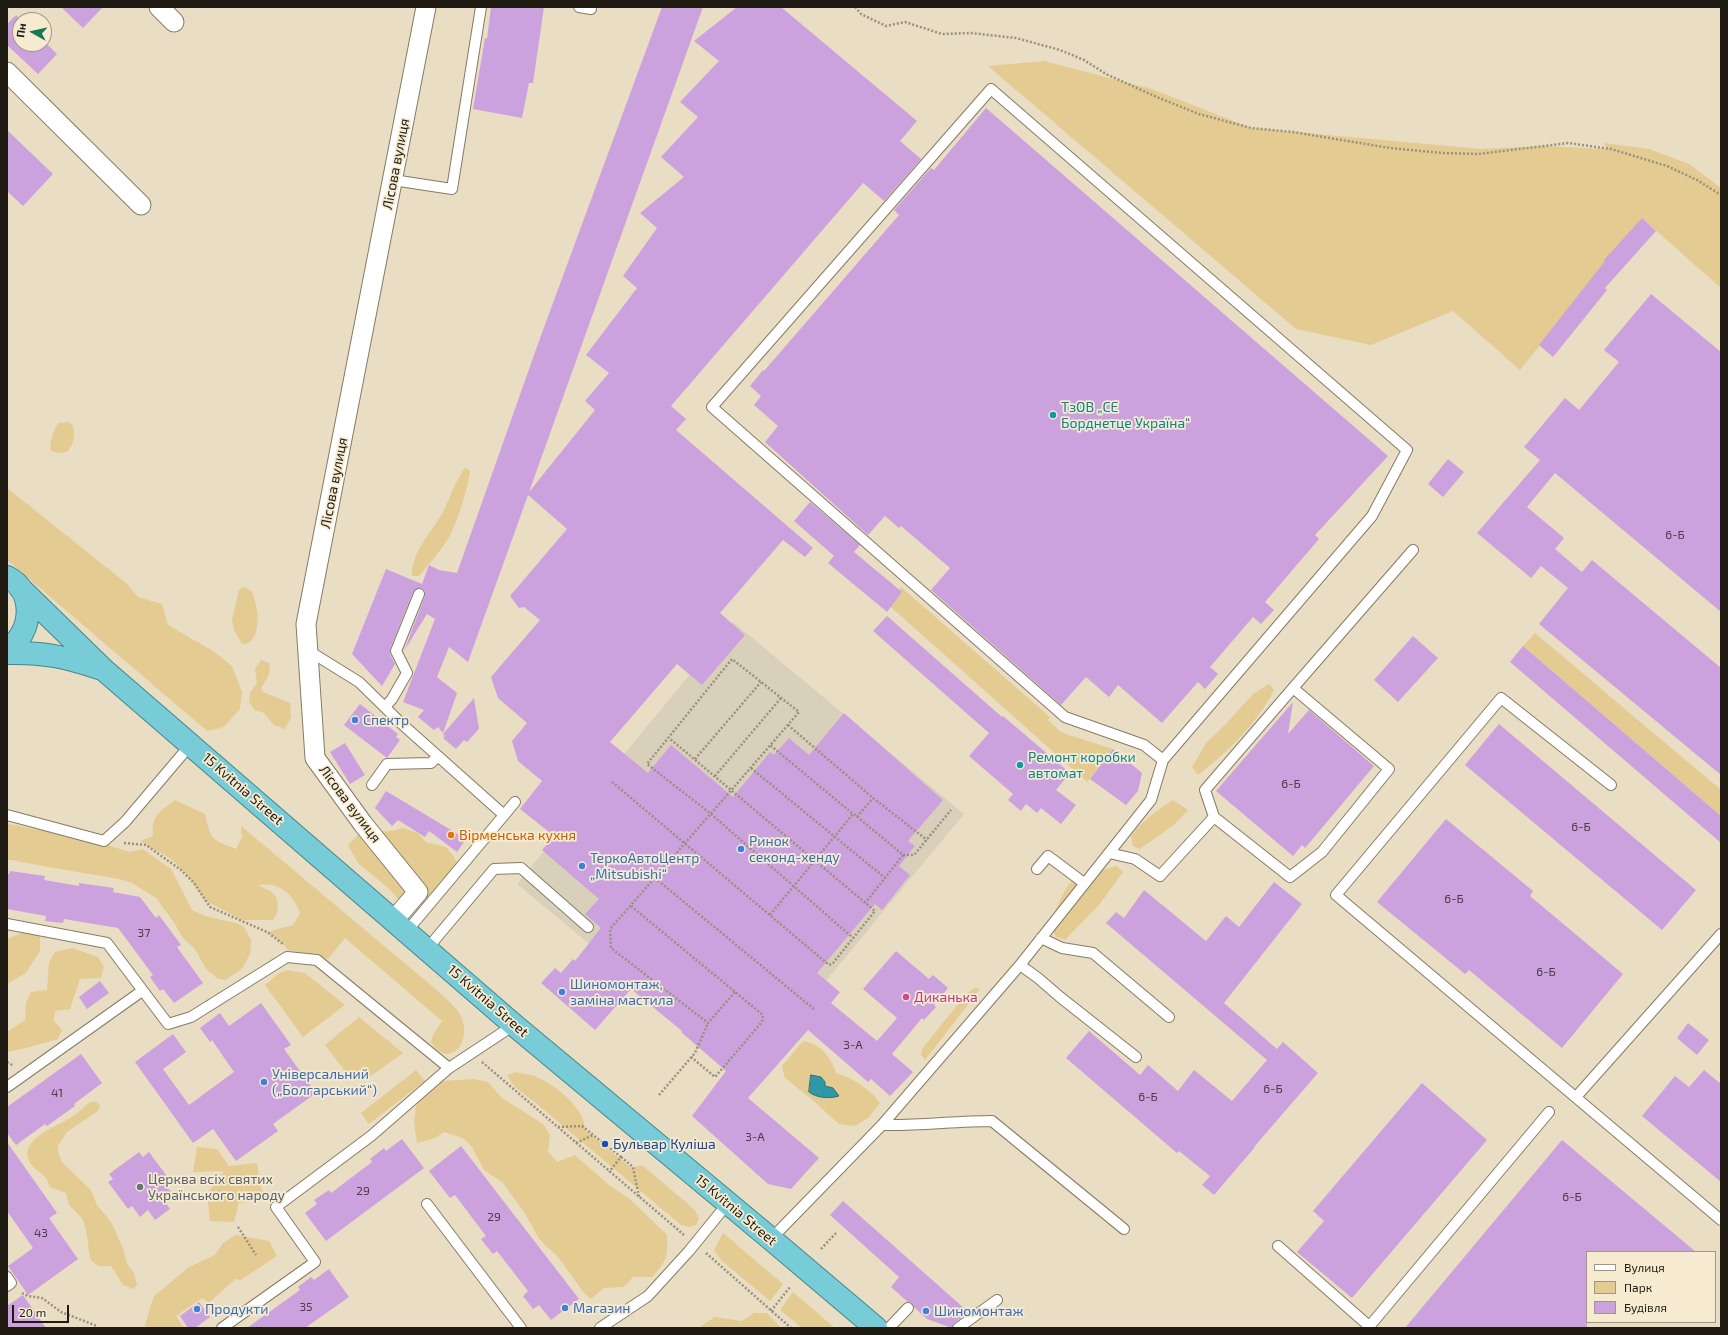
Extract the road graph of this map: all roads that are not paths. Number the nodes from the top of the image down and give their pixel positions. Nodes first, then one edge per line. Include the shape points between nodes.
1 (159, 7) edge
2 (426, 7) edge
3 (481, 7) edge
4 (579, 7) edge
5 (591, 9) dead end
6 (174, 22) dead end
7 (7, 72) edge
8 (393, 180) junction
9 (141, 205) dead end
10 (1413, 550) dead end
11 (14, 583) edge
12 (419, 594) dead end
13 (7, 649) edge
14 (309, 651) junction
15 (7, 653) edge
16 (104, 670) junction
17 (1293, 688) junction
18 (385, 707) junction
19 (191, 744) junction
20 (438, 756) junction
21 (1163, 760) junction
22 (372, 785) dead end
23 (1611, 785) dead end
24 (515, 802) dead end
25 (7, 815) edge
26 (504, 815) junction
27 (1214, 817) junction
28 (1109, 853) junction
29 (1037, 869) dead end
30 (1084, 883) junction
31 (7, 924) edge
32 (400, 926) junction
33 (588, 927) dead end
34 (1721, 934) edge
35 (1041, 938) junction
36 (427, 948) junction
37 (1020, 965) junction
38 (142, 991) junction
39 (1169, 1017) dead end
40 (514, 1025) junction
41 (1136, 1057) dead end
42 (449, 1068) junction
43 (7, 1087) edge
44 (1576, 1098) junction
45 (1549, 1112) dead end
46 (882, 1125) junction
47 (728, 1203) junction
48 (427, 1204) dead end
49 (1721, 1220) edge
50 (1124, 1228) dead end
51 (771, 1239) junction
52 (1278, 1246) dead end
53 (997, 1300) dead end
54 (908, 1308) dead end
55 (1368, 1327) edge
56 (222, 1328) edge
57 (521, 1328) edge
58 (600, 1328) edge
59 (876, 1328) edge
60 (889, 1328) edge
61 (958, 1328) edge

1 - 6 street
2 - 8 street, Лісова вулиця
3 - 8 lane via 452,189
4 - 5 lane
7 - 9 street
8 - 14 street, Лісова вулиця via 306,624
10 - 17 lane
11 - 13 highway via 26,601 28,615 19,639
11 - 16 highway, 15 Kvitnia Street
12 - 18 lane via 396,652 407,673
14 - 18 lane via 360,682
14 - 32 street, Лісова вулиця via 315,758 363,824 418,892
15 - 16 highway, 15 Kvitnia Street via 30,652 59,656
16 - 19 highway, 15 Kvitnia Street
17 - 27 lane via 1205,790
17 - 27 lane via 1388,769 1322,852 1290,878
18 - 20 lane
19 - 25 lane via 125,822 104,841
19 - 32 highway, 15 Kvitnia Street
20 - 22 lane via 431,763 387,764
20 - 26 lane
21 - 21 lane via 1144,745 1066,717 712,408 991,89 1407,450 1372,516
21 - 28 lane via 1151,800
23 - 44 lane via 1501,698 1336,896
24 - 26 lane
26 - 32 lane
27 - 28 lane via 1160,876 1135,859
28 - 30 lane
29 - 30 lane via 1048,856
30 - 35 lane
31 - 38 lane via 107,943
32 - 36 highway, 15 Kvitnia Street
33 - 36 lane via 521,868 494,869
34 - 44 lane
35 - 37 lane
35 - 39 lane via 1062,948 1092,953
36 - 40 highway, 15 Kvitnia Street
37 - 41 lane
37 - 46 lane
38 - 42 lane via 168,1024 190,1017 287,957 317,960
38 - 43 lane
40 - 42 lane
40 - 47 highway, 15 Kvitnia Street
42 - 56 lane via 371,1136 276,1207 314,1262
44 - 49 lane
45 - 55 lane
46 - 50 lane via 912,1126 952,1121 992,1121
46 - 51 lane
47 - 51 highway, 15 Kvitnia Street
47 - 58 lane via 648,1296
48 - 57 lane
51 - 59 highway, 15 Kvitnia Street
52 - 55 lane
53 - 61 lane
54 - 60 lane

